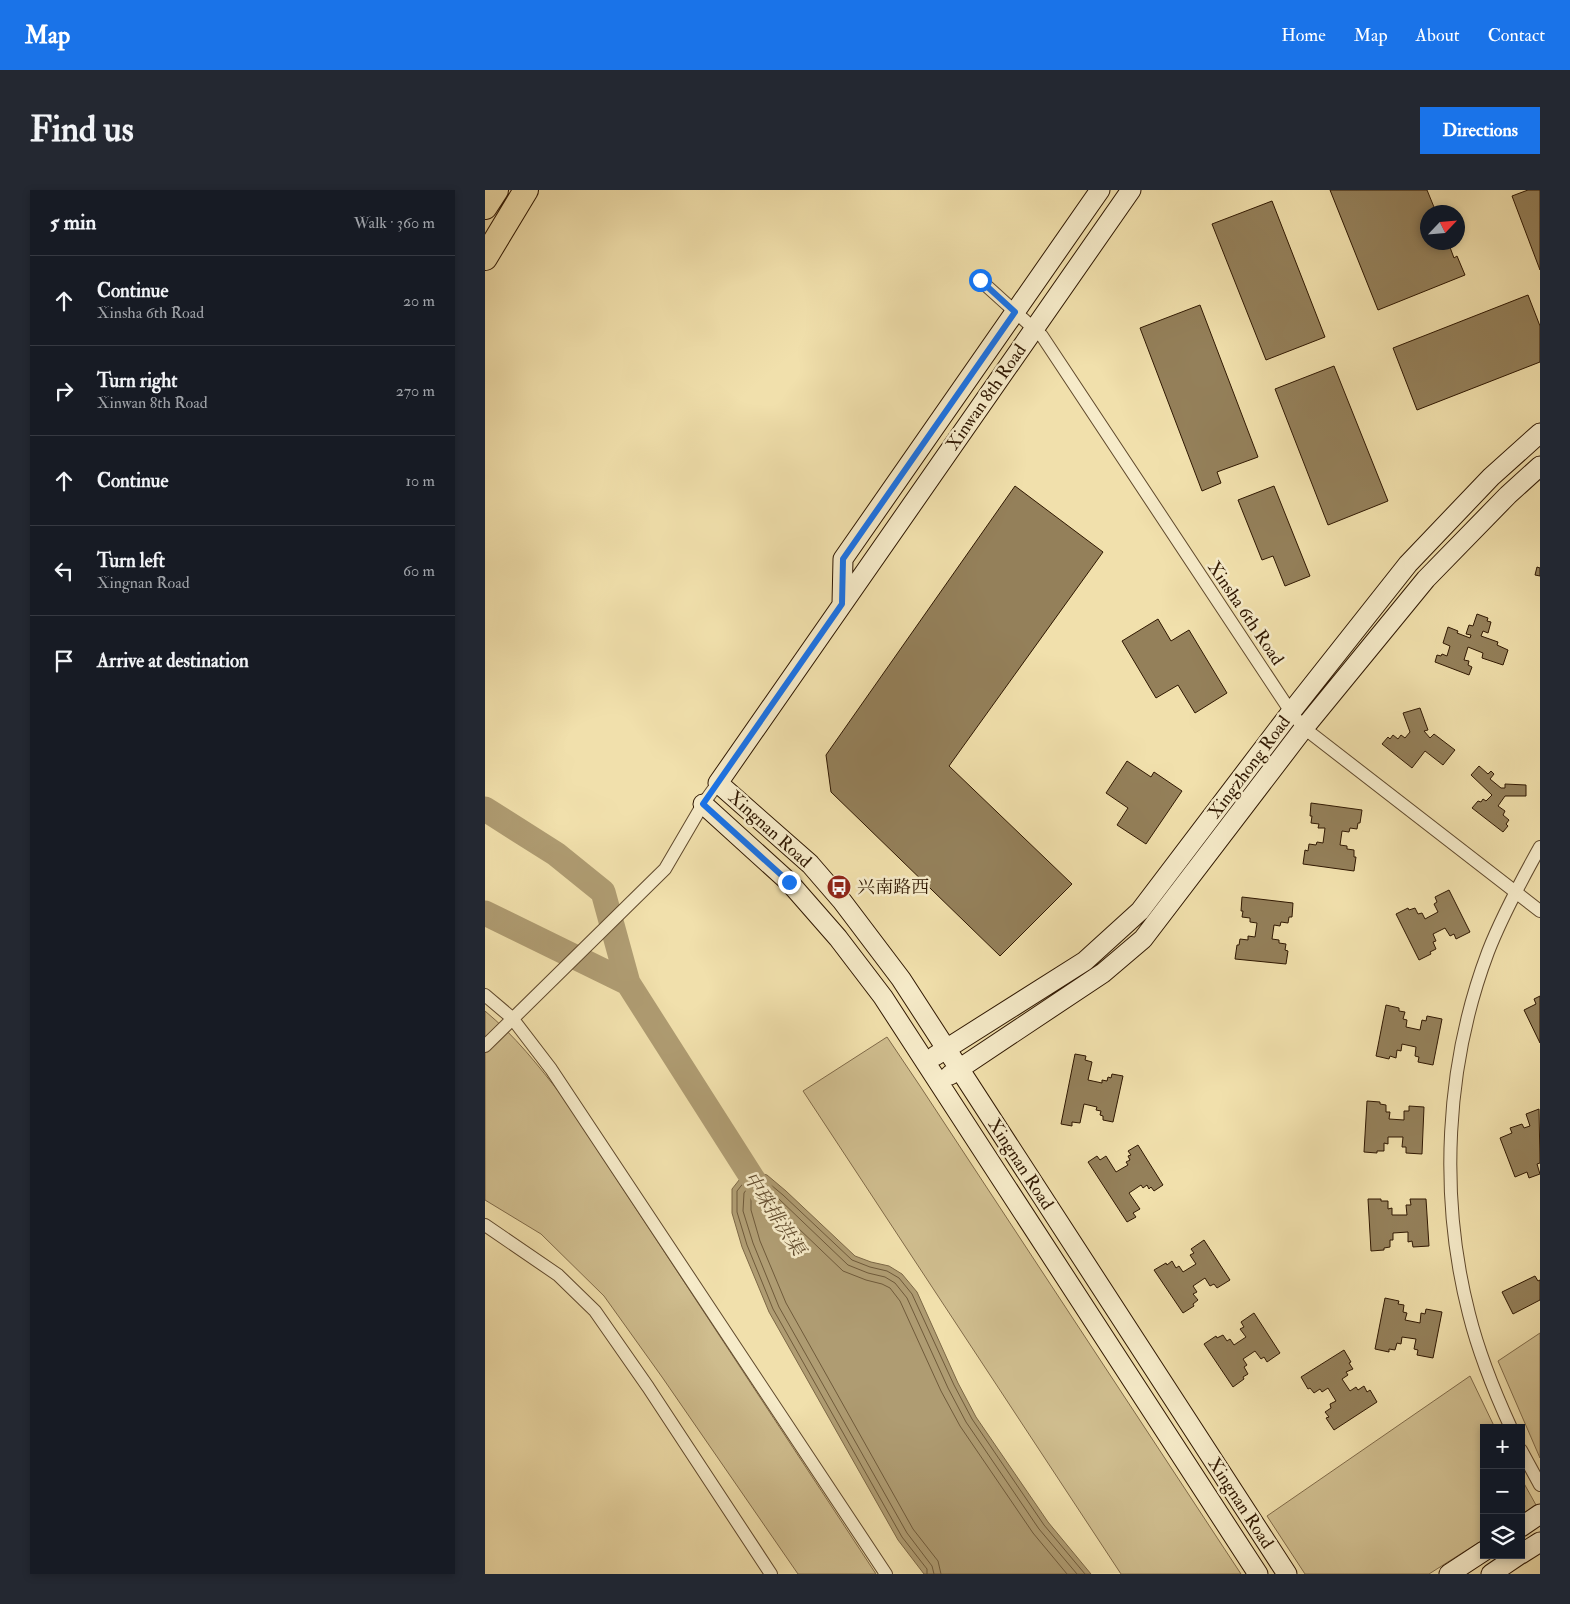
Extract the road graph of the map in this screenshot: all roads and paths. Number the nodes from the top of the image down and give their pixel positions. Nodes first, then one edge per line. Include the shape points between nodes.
1 (496, 190) edge
2 (526, 190) edge
3 (1100, 190) edge
4 (1131, 190) edge
5 (485, 207) edge
6 (485, 258) edge
7 (980, 280) dead end
8 (1015, 312) junction
9 (1034, 329) junction
10 (1540, 433) edge
11 (1540, 466) edge
12 (842, 604) junction
13 (1291, 712) junction
14 (1304, 728) junction
15 (718, 783) junction
16 (703, 804) junction
17 (1540, 847) edge
18 (1515, 892) junction
19 (1540, 911) edge
20 (485, 995) edge
21 (512, 1018) junction
22 (485, 1046) edge
23 (946, 1049) junction
24 (925, 1062) junction
25 (959, 1068) junction
26 (938, 1082) junction
27 (485, 1225) edge
28 (1509, 1424) edge
29 (1525, 1457) edge
30 (1540, 1485) edge
31 (1540, 1514) edge
32 (1525, 1524) edge
33 (1540, 1542) edge
34 (1525, 1552) edge
35 (1480, 1554) edge
36 (1514, 1559) edge
37 (771, 1574) edge
38 (886, 1574) edge
39 (1258, 1574) edge
40 (1287, 1574) edge
41 (1449, 1574) edge
42 (1491, 1574) edge

1 - 5 highway
2 - 6 highway
3 - 8 street, Xinwan 8th Road
4 - 9 street, Xinwan 8th Road
7 - 8 street, Xinsha 6th Road
8 - 9 street, Xinsha 6th Road
8 - 12 street, Xinwan 8th Road via 843,559
9 - 12 street, Xinwan 8th Road
9 - 13 street, Xinsha 6th Road via 1042,336
10 - 13 street, Xingzhong Road via 1491,477 1408,564
11 - 14 street, Xingzhong Road via 1426,579
12 - 15 street, Xinwan 8th Road
13 - 14 street, Xinsha 6th Road
13 - 23 street, Xingzhong Road via 1140,911 1085,962
14 - 18 street, Xinsha 6th Road
14 - 25 street, Xingzhong Road via 1143,939 1103,973
15 - 16 street
15 - 23 street, Xingnan Road via 810,864 901,979
16 - 21 street via 665,869
16 - 24 street, Xingnan Road via 789,882 814,910 866,975
17 - 18 street
18 - 19 street, Xinsha 6th Road
18 - 28 street via 1488,953 1467,1023 1454,1095 1450,1168 1455,1242 1469,1314 1491,1384
20 - 21 street
21 - 22 street
21 - 38 street via 551,1069
23 - 24 street, Xingzhong Road
23 - 25 street, Xingnan Road
24 - 26 street, Xingnan Road
25 - 26 street, Xingzhong Road
25 - 40 street, Xingnan Road
26 - 39 street, Xingnan Road
27 - 37 street via 558,1276 595,1311
29 - 30 street
31 - 32 street
33 - 34 street
35 - 41 street
36 - 42 street

